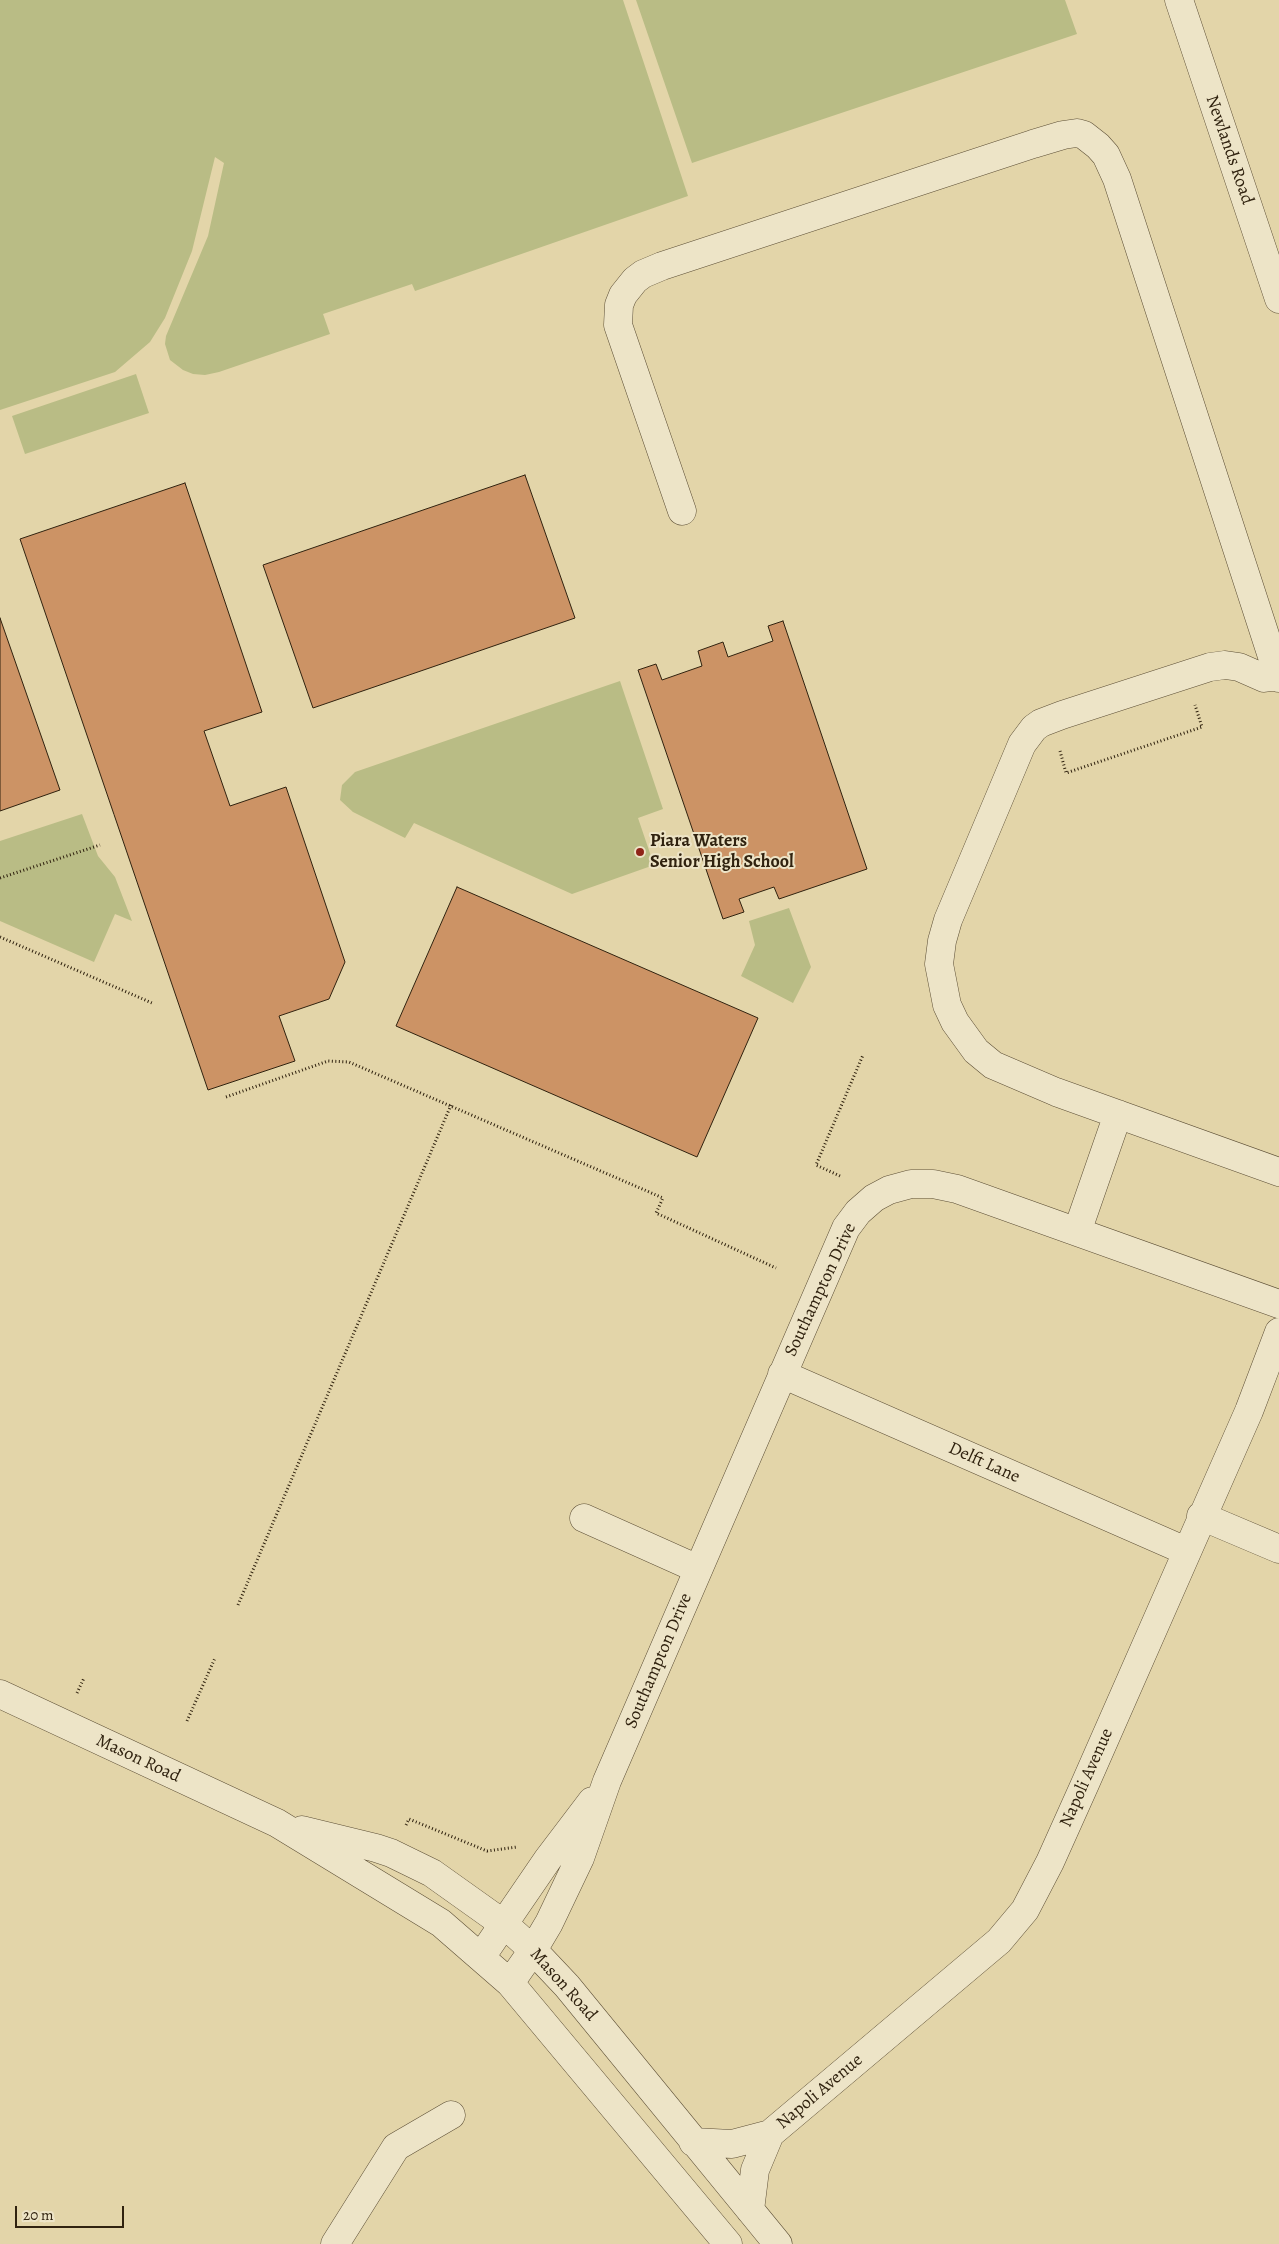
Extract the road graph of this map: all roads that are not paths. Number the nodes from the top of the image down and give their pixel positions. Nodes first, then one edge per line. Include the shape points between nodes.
1 (1179, 0) edge
2 (1274, 267) edge
3 (1279, 299) edge
4 (682, 511) dead end
5 (1279, 677) edge
6 (1118, 1114) junction
7 (1279, 1172) edge
8 (1078, 1232) junction
9 (1279, 1304) edge
10 (1279, 1332) edge
11 (782, 1374) junction
12 (1201, 1516) junction
13 (584, 1518) dead end
14 (1279, 1549) edge
15 (1186, 1551) junction
16 (698, 1569) junction
17 (0, 1694) edge
18 (607, 1781) junction
19 (277, 1823) junction
20 (505, 1925) junction
21 (533, 1950) junction
22 (481, 1957) junction
23 (510, 1983) junction
24 (450, 2115) dead end
25 (770, 2134) junction
26 (693, 2142) junction
27 (750, 2210) junction
28 (335, 2244) edge
29 (728, 2244) edge
30 (778, 2244) edge

1 - 2 street, Newlands Road
2 - 3 street, Newlands Road
4 - 5 street via 618,325 619,305 635,280 662,266 1033,144 1077,133 1106,155 1117,179
5 - 6 street via 1264,678 1225,665 1210,667 1062,715 1034,728 1022,744 948,920 942,941 942,984 955,1022 976,1051 993,1065
6 - 7 street
6 - 8 street
8 - 9 street, Southampton Drive
8 - 11 street, Southampton Drive via 957,1189 910,1184 889,1190 863,1207 846,1228
10 - 12 street, Napoli Avenue via 1249,1411
11 - 15 street, Delft Lane
11 - 16 street, Southampton Drive
12 - 14 street
12 - 15 street, Napoli Avenue
13 - 16 street
15 - 25 street, Napoli Avenue via 1050,1862 1025,1910 999,1942
16 - 18 street, Southampton Drive
17 - 19 street, Mason Road
18 - 20 street, Southampton Drive via 544,1865
18 - 21 street, Southampton Drive via 580,1858
19 - 20 street, Mason Road via 391,1853 432,1873
19 - 22 street, Mason Road via 411,1903
20 - 21 street, Mason Road
20 - 22 street, Southampton Drive
21 - 23 street, Southampton Drive
21 - 26 street, Mason Road via 567,1986
22 - 23 street, Mason Road
23 - 29 street, Mason Road
24 - 28 street via 396,2147
25 - 26 street, Napoli Avenue via 732,2144
25 - 27 street, Napoli Avenue via 755,2170
26 - 27 street, Mason Road
27 - 30 street, Mason Road

